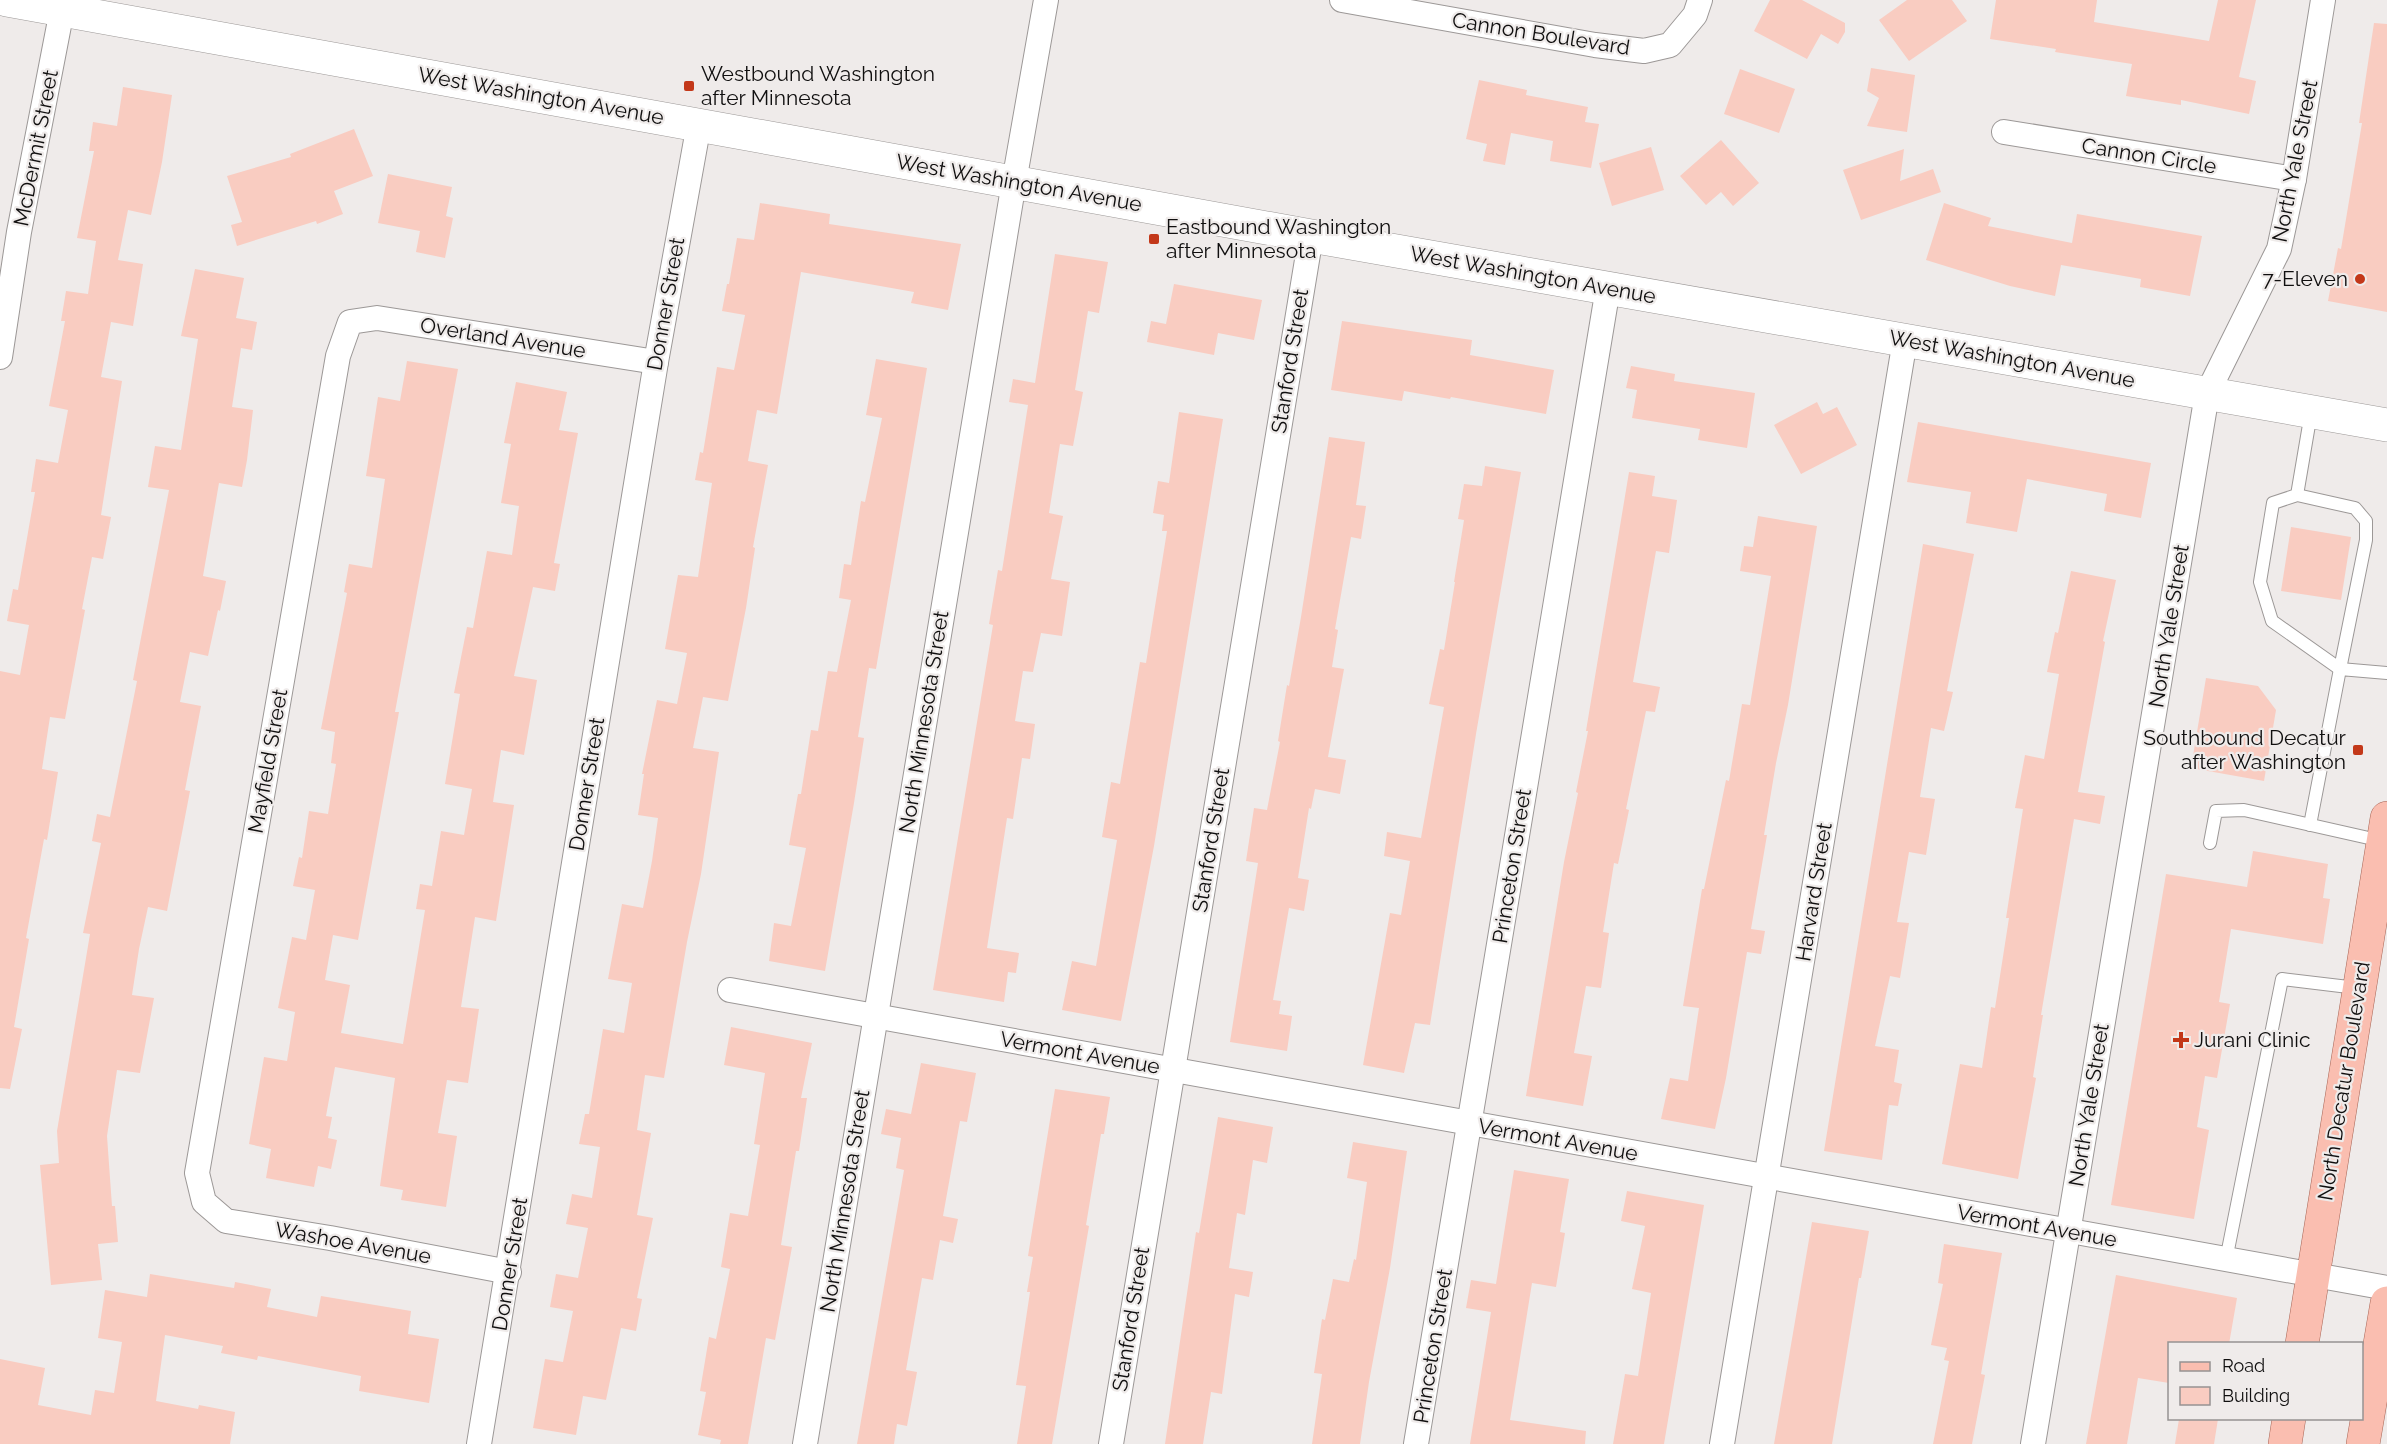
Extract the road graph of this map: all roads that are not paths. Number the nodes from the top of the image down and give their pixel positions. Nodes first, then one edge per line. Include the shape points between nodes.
1 (7, 0) edge
2 (1046, 0) edge
3 (1342, 0) edge
4 (1700, 0) edge
5 (2323, 0) edge
6 (62, 10) junction
7 (699, 124) junction
8 (2004, 132) dead end
9 (2294, 179) junction
10 (1014, 182) junction
11 (10, 231) edge
12 (1311, 236) junction
13 (1608, 288) junction
14 (350, 322) joint
15 (1905, 340) junction
16 (0, 357) edge
17 (656, 362) junction
18 (2207, 394) junction
19 (2311, 412) junction
20 (2387, 425) edge
21 (2297, 495) junction
22 (2340, 669) junction
23 (2387, 673) edge
24 (2310, 825) junction
25 (2385, 830) edge
26 (2210, 843) dead end
27 (2359, 988) junction
28 (730, 990) dead end
29 (876, 1016) junction
30 (1173, 1070) junction
31 (1470, 1124) junction
32 (1766, 1177) junction
33 (204, 1202) joint
34 (2069, 1231) junction
35 (2226, 1260) junction
36 (508, 1272) junction
37 (2313, 1276) junction
38 (2387, 1288) edge
39 (2387, 1303) edge
40 (2302, 1342) edge
41 (2289, 1420) edge
42 (479, 1444) edge
43 (805, 1444) edge
44 (1111, 1444) edge
45 (1416, 1444) edge
46 (1722, 1444) edge
47 (2033, 1444) edge
48 (2285, 1444) edge
49 (2363, 1444) edge

1 - 6 main road, West Washington Avenue
2 - 10 street, North Minnesota Street
3 - 4 street, Cannon Boulevard via 1644,51 1670,45 1695,15
5 - 9 street, North Yale Street
6 - 7 main road, West Washington Avenue
6 - 11 street, McDermit Street
7 - 10 main road, West Washington Avenue
7 - 17 street, Donner Street
8 - 9 street, Cannon Circle
9 - 18 street, North Yale Street via 2279,249
10 - 12 main road, West Washington Avenue
10 - 29 street, North Minnesota Street
11 - 16 street, McDermit Street
12 - 13 main road, West Washington Avenue
12 - 30 street, Stanford Street
13 - 15 main road, West Washington Avenue
13 - 31 street, Princeton Street
14 - 17 street, Overland Avenue via 377,318
14 - 33 street, Mayfield Street via 338,356 196,1173
15 - 18 main road, West Washington Avenue
15 - 32 street, Harvard Street
17 - 36 street, Donner Street
18 - 19 main road, West Washington Avenue
18 - 34 street, North Yale Street
19 - 20 main road, West Washington Avenue
19 - 21 lane
21 - 22 lane via 2355,508 2366,521 2366,540
21 - 22 lane via 2273,503 2260,582 2272,621
22 - 23 lane
22 - 24 lane
24 - 25 lane
24 - 26 lane via 2244,810 2217,811
25 - 27 main road, North Decatur Boulevard
27 - 35 lane via 2282,979
27 - 37 main road, North Decatur Boulevard
28 - 29 street, Vermont Avenue
29 - 30 street, Vermont Avenue
29 - 43 street, North Minnesota Street
30 - 31 street, Vermont Avenue
30 - 44 street, Stanford Street
31 - 32 street, Vermont Avenue
31 - 45 street, Princeton Street
32 - 34 street, Vermont Avenue
32 - 46 street, Harvard Street
33 - 36 street, Washoe Avenue via 226,1221
34 - 35 street, Vermont Avenue
34 - 47 street, North Yale Street
35 - 37 street, Vermont Avenue
36 - 42 street, Donner Street
37 - 38 street, Vermont Avenue
37 - 40 main road, North Decatur Boulevard
39 - 49 main road
41 - 48 main road

